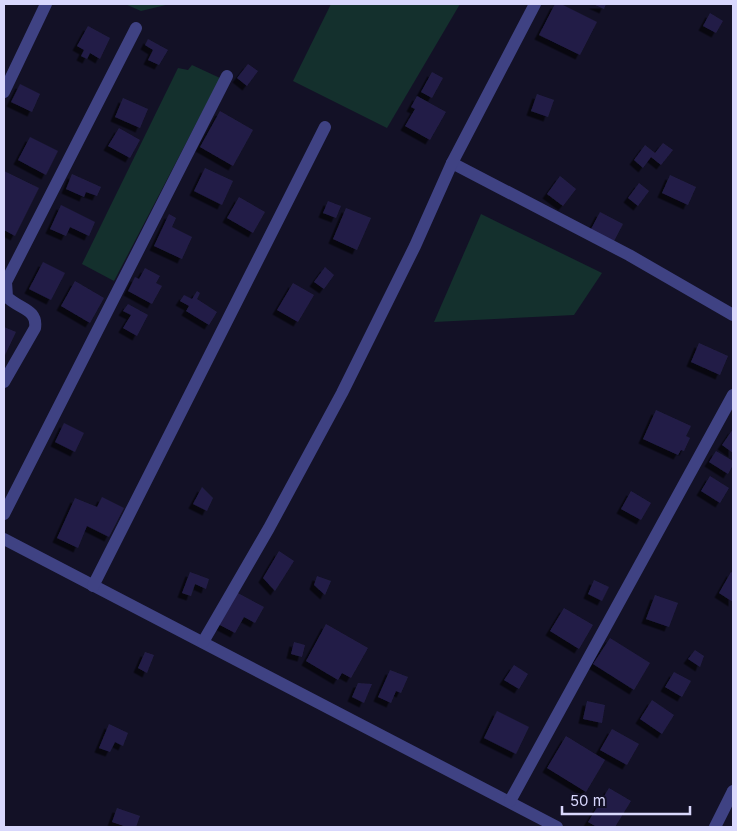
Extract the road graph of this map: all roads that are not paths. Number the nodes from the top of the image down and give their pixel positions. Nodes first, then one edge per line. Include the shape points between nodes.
1 (46, 4) edge
2 (535, 4) edge
3 (136, 28) dead end
4 (226, 76) dead end
5 (4, 92) edge
6 (325, 127) dead end
7 (452, 163) junction
8 (733, 315) edge
9 (4, 382) edge
10 (733, 395) edge
11 (4, 514) edge
12 (4, 539) edge
13 (93, 586) junction
14 (203, 642) junction
15 (733, 791) edge
16 (510, 801) junction
17 (557, 827) edge
18 (715, 827) edge

1 - 5 street
2 - 7 street
3 - 9 street via 6,282 7,297 30,312 36,321
4 - 11 street
6 - 13 street
7 - 8 street via 629,254
7 - 14 street via 342,393
10 - 16 street
12 - 13 street
13 - 14 street
14 - 16 street
15 - 18 street
16 - 17 street

